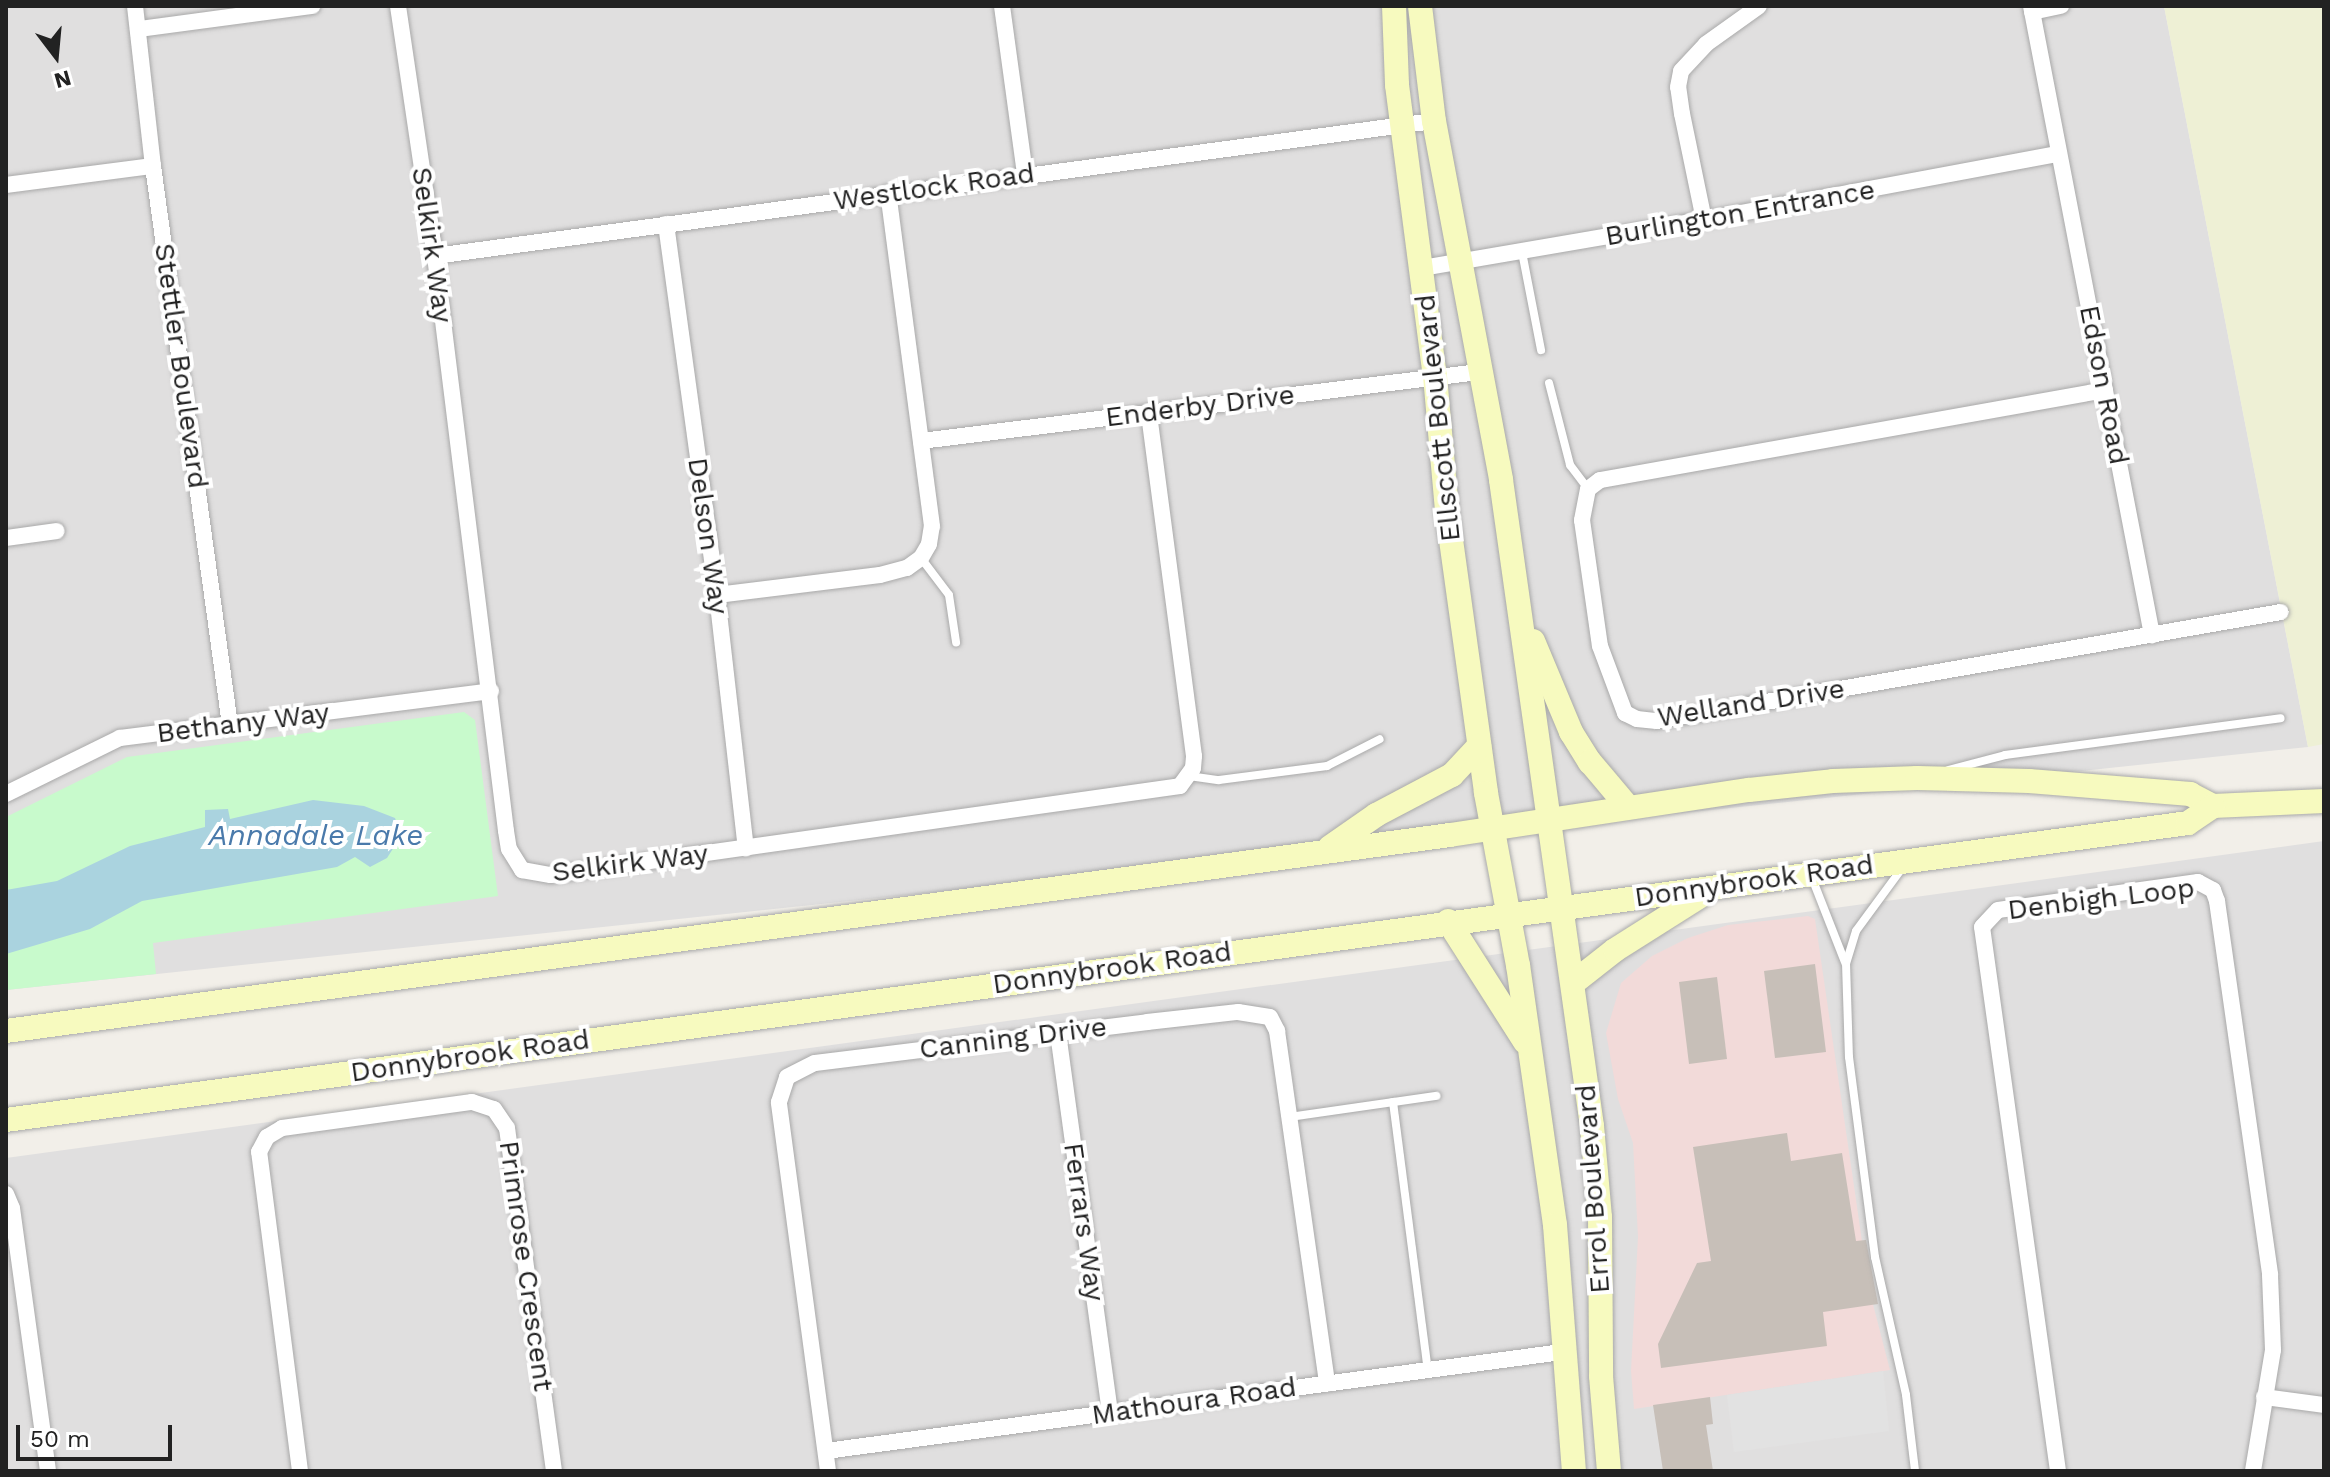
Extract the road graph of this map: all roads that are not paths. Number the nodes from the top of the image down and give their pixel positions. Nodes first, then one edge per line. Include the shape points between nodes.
1 (135, 6) edge
2 (312, 6) edge
3 (398, 6) edge
4 (1002, 6) edge
5 (1394, 6) edge
6 (1420, 6) edge
7 (1759, 6) edge
8 (2061, 6) edge
9 (2032, 9) edge
10 (139, 29) junction
11 (1434, 121) junction
12 (1401, 124) junction
13 (2058, 154) junction
14 (153, 166) junction
15 (1025, 174) junction
16 (6, 185) edge
17 (888, 193) junction
18 (1704, 220) junction
19 (666, 224) junction
20 (1522, 252) junction
21 (435, 256) junction
22 (1460, 263) junction
23 (1422, 268) junction
24 (1541, 350) dead end
25 (1479, 372) junction
26 (1435, 376) junction
27 (1549, 383) dead end
28 (2105, 390) junction
29 (1149, 412) junction
30 (921, 441) junction
31 (1588, 489) junction
32 (57, 531) dead end
33 (6, 538) edge
34 (921, 558) junction
35 (717, 595) junction
36 (1517, 598) junction
37 (2281, 612) dead end
38 (2152, 635) junction
39 (956, 642) dead end
40 (491, 691) junction
41 (2281, 718) dead end
42 (230, 725) junction
43 (1380, 739) dead end
44 (1479, 746) junction
45 (1189, 776) junction
46 (1917, 778) junction
47 (8, 787) edge
48 (2324, 801) edge
49 (2213, 806) junction
50 (1628, 807) junction
51 (1548, 819) junction
52 (1492, 828) junction
53 (746, 848) junction
54 (1326, 850) junction
55 (1908, 860) junction
56 (1811, 874) junction
57 (1718, 886) junction
58 (1562, 908) junction
59 (1508, 914) junction
60 (1448, 921) junction
61 (1846, 963) junction
62 (1573, 983) junction
63 (6, 1031) edge
64 (1058, 1033) junction
65 (1529, 1047) junction
66 (1436, 1096) dead end
67 (1393, 1102) junction
68 (1290, 1117) junction
69 (6, 1120) edge
70 (6, 1194) edge
71 (1562, 1352) junction
72 (1428, 1371) junction
73 (1327, 1383) junction
74 (2264, 1397) junction
75 (2324, 1405) edge
76 (1110, 1412) junction
77 (826, 1451) junction
78 (48, 1471) edge
79 (300, 1471) edge
80 (554, 1471) edge
81 (828, 1471) edge
82 (1574, 1471) edge
83 (1609, 1471) edge
84 (1915, 1471) edge
85 (2058, 1471) edge
86 (2253, 1471) edge

1 - 10 street, Stettler Boulevard
2 - 10 street
3 - 21 street, Selkirk Way
4 - 15 street
5 - 12 main road, Ellscott Boulevard
6 - 11 main road, Ellscott Boulevard
7 - 18 street via 1706,44 1681,71 1682,114
8 - 9 street
9 - 13 street, Edson Road
10 - 14 street, Stettler Boulevard
11 - 12 street, Westlock Road
11 - 22 main road, Ellscott Boulevard
12 - 15 street, Westlock Road
12 - 23 main road, Ellscott Boulevard
13 - 18 street, Burlington Entrance
13 - 28 street, Edson Road
14 - 16 street
14 - 42 street, Stettler Boulevard
15 - 17 street, Westlock Road
17 - 19 street, Westlock Road
17 - 30 street
18 - 20 street, Burlington Entrance
19 - 21 street, Westlock Road
19 - 35 street, Delson Way
20 - 22 street, Burlington Entrance
20 - 24 lane
21 - 40 street, Selkirk Way
22 - 23 street, Burlington Entrance
22 - 25 main road, Ellscott Boulevard
23 - 26 main road, Ellscott Boulevard
25 - 26 street, Enderby Drive
25 - 36 main road, Ellscott Boulevard
26 - 29 street, Enderby Drive
26 - 44 main road, Ellscott Boulevard via 1447,511
27 - 31 lane via 1570,465
28 - 31 street via 1620,475
28 - 38 street, Edson Road
29 - 30 street, Enderby Drive
29 - 45 street via 1194,756
30 - 34 street via 932,526
31 - 38 street, Welland Drive via 1582,520 1600,646 1618,701 1637,719 1657,721
32 - 33 street
34 - 35 street via 880,575
34 - 39 lane via 949,595
35 - 53 street, Delson Way
36 - 50 main road via 1571,732
36 - 51 main road, Ellscott Boulevard
37 - 38 street
40 - 42 street, Bethany Way
40 - 53 street, Selkirk Way via 509,849 522,870 551,875
41 - 46 lane, Donnybrook Road via 2005,755
42 - 47 street, Bethany Way via 120,738
43 - 45 lane via 1327,766 1219,780
44 - 52 main road, Ellscott Boulevard
44 - 54 main road via 1452,775 1376,815
45 - 53 street, Selkirk Way via 1165,791
46 - 49 main road, Donnybrook Road via 2190,794
46 - 50 main road, Donnybrook Road via 1805,784
48 - 49 main road, Donnybrook Road
49 - 55 main road, Donnybrook Road via 2188,823
50 - 51 main road, Donnybrook Road
51 - 52 main road, Donnybrook Road
51 - 58 main road, Ellscott Boulevard
52 - 54 main road, Donnybrook Road
52 - 59 main road, Ellscott Boulevard
54 - 63 main road, Donnybrook Road
55 - 56 main road, Donnybrook Road
55 - 61 lane via 1856,931
56 - 57 main road, Donnybrook Road
56 - 61 lane
57 - 58 main road, Donnybrook Road
57 - 62 main road via 1673,911
58 - 59 main road, Donnybrook Road
58 - 62 main road, Errol Boulevard
59 - 60 main road, Donnybrook Road
59 - 65 main road, Errol Boulevard
60 - 65 main road
60 - 69 main road, Donnybrook Road
61 - 84 lane via 1849,1057 1875,1257 1906,1395
62 - 83 main road, Errol Boulevard via 1600,1217 1601,1376
64 - 68 street, Canning Drive via 1238,1012 1270,1017 1277,1031
64 - 76 street, Ferrars Way
64 - 77 street, Canning Drive via 815,1063 787,1077 779,1102
65 - 71 main road, Errol Boulevard via 1563,1299
66 - 67 lane
67 - 68 lane
67 - 72 lane
68 - 73 street, Canning Drive
70 - 78 street
71 - 72 street, Mathoura Road
71 - 82 main road, Errol Boulevard
72 - 73 street, Mathoura Road
73 - 76 street, Mathoura Road
74 - 75 street
74 - 85 street, Denbigh Loop via 2273,1350 2270,1275 2213,890 2198,882 1998,910 1982,927 1982,940
74 - 86 street
76 - 77 street, Mathoura Road
77 - 81 street, Canning Drive
79 - 80 street, Primrose Crescent via 259,1152 267,1137 282,1128 472,1102 494,1109 507,1128

